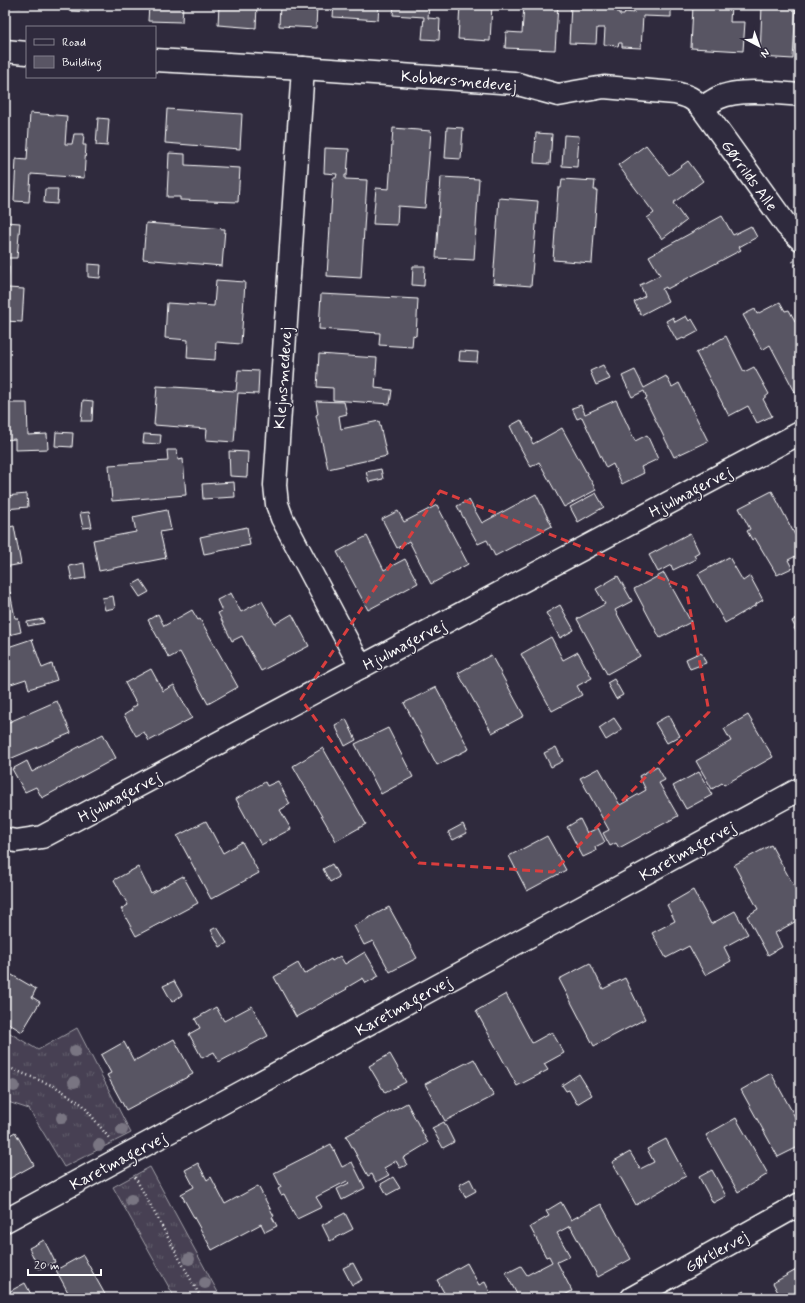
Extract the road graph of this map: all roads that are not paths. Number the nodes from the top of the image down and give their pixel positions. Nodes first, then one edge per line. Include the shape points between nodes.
1 (5, 51) edge
2 (26, 53) edge
3 (156, 60) edge
4 (303, 68) junction
5 (800, 95) edge
6 (702, 108) junction
7 (800, 239) edge
8 (800, 433) edge
9 (361, 667) junction
10 (800, 789) edge
11 (5, 839) edge
12 (800, 1204) edge
13 (5, 1221) edge
14 (632, 1298) edge

1 - 2 street
3 - 4 street, Kobbersmedevej
4 - 6 street, Kobbersmedevej via 514,83 558,95 604,87 675,93 695,100
4 - 9 street, Klejnsmedevej via 276,498 282,518
5 - 6 street via 736,93 719,97
6 - 7 street, Gørrilds Alle via 787,226
8 - 9 street, Hjulmagervej
9 - 11 street, Hjulmagervej via 42,837 16,841
10 - 13 street, Karetmagervej
12 - 14 street, Gørtlervej

